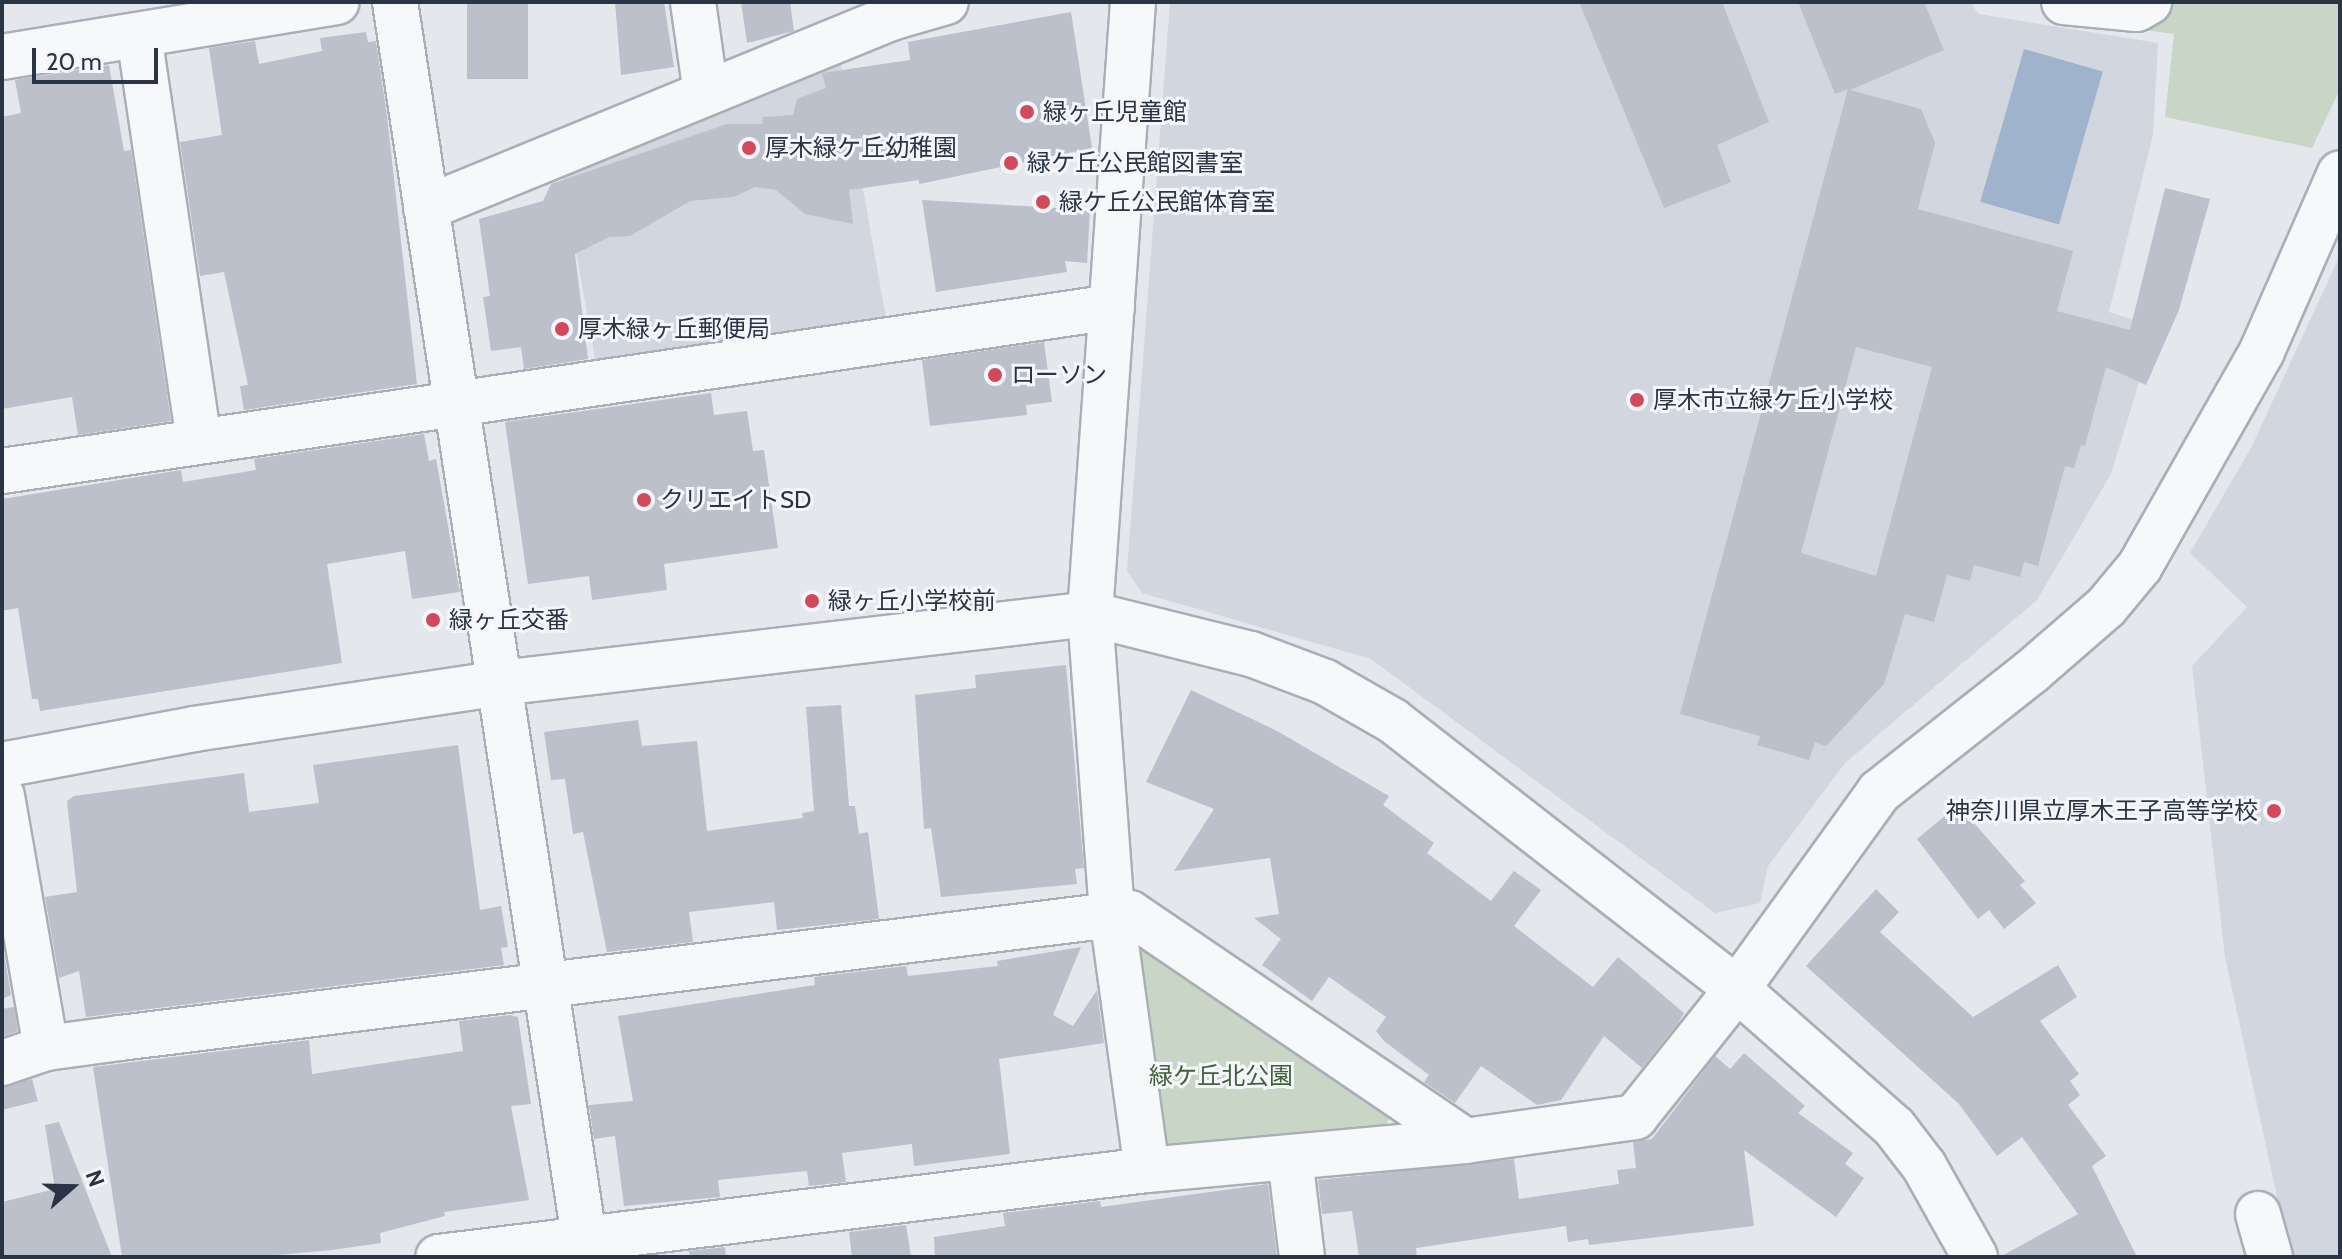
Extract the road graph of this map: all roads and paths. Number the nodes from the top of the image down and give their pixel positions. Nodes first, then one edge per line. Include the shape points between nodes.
1 (337, 2) edge
2 (395, 2) edge
3 (693, 2) edge
4 (946, 2) edge
5 (1133, 2) edge
6 (2064, 2) edge
7 (2149, 2) edge
8 (139, 35) junction
9 (2, 57) edge
10 (706, 93) junction
11 (2340, 173) edge
12 (426, 208) junction
13 (1112, 307) junction
14 (456, 401) junction
15 (199, 439) junction
16 (2, 471) edge
17 (1090, 614) junction
18 (500, 683) junction
19 (2, 765) edge
20 (2, 796) edge
21 (1112, 915) junction
22 (545, 985) junction
23 (1737, 989) junction
24 (46, 1048) junction
25 (2, 1063) edge
26 (1465, 1141) junction
27 (1290, 1158) junction
28 (1147, 1170) junction
29 (2258, 1214) dead end
30 (585, 1247) edge
31 (438, 1257) edge
32 (1302, 1257) edge
33 (1975, 1257) edge
34 (2270, 1257) edge

1 - 8 street
2 - 12 street
3 - 10 street
4 - 10 street via 891,18
5 - 13 street
6 - 7 street via 2137,9
8 - 9 street
8 - 15 street
10 - 12 street
11 - 23 street via 2262,351 2140,566 2106,607 2031,672 1879,792
12 - 14 street
13 - 14 street
13 - 17 street
14 - 15 street
14 - 18 street
15 - 16 street
17 - 18 street
17 - 21 street
17 - 23 street via 1251,654 1325,682 1393,721
18 - 19 street via 194,729
18 - 22 street
20 - 24 street
21 - 22 street
21 - 26 street via 1130,913
21 - 28 street
22 - 24 street
22 - 30 street
23 - 26 street via 1635,1117
23 - 33 street via 1894,1127 1924,1166
24 - 25 street
26 - 27 street
27 - 28 street
27 - 32 street
28 - 30 street
29 - 34 street
30 - 31 street

